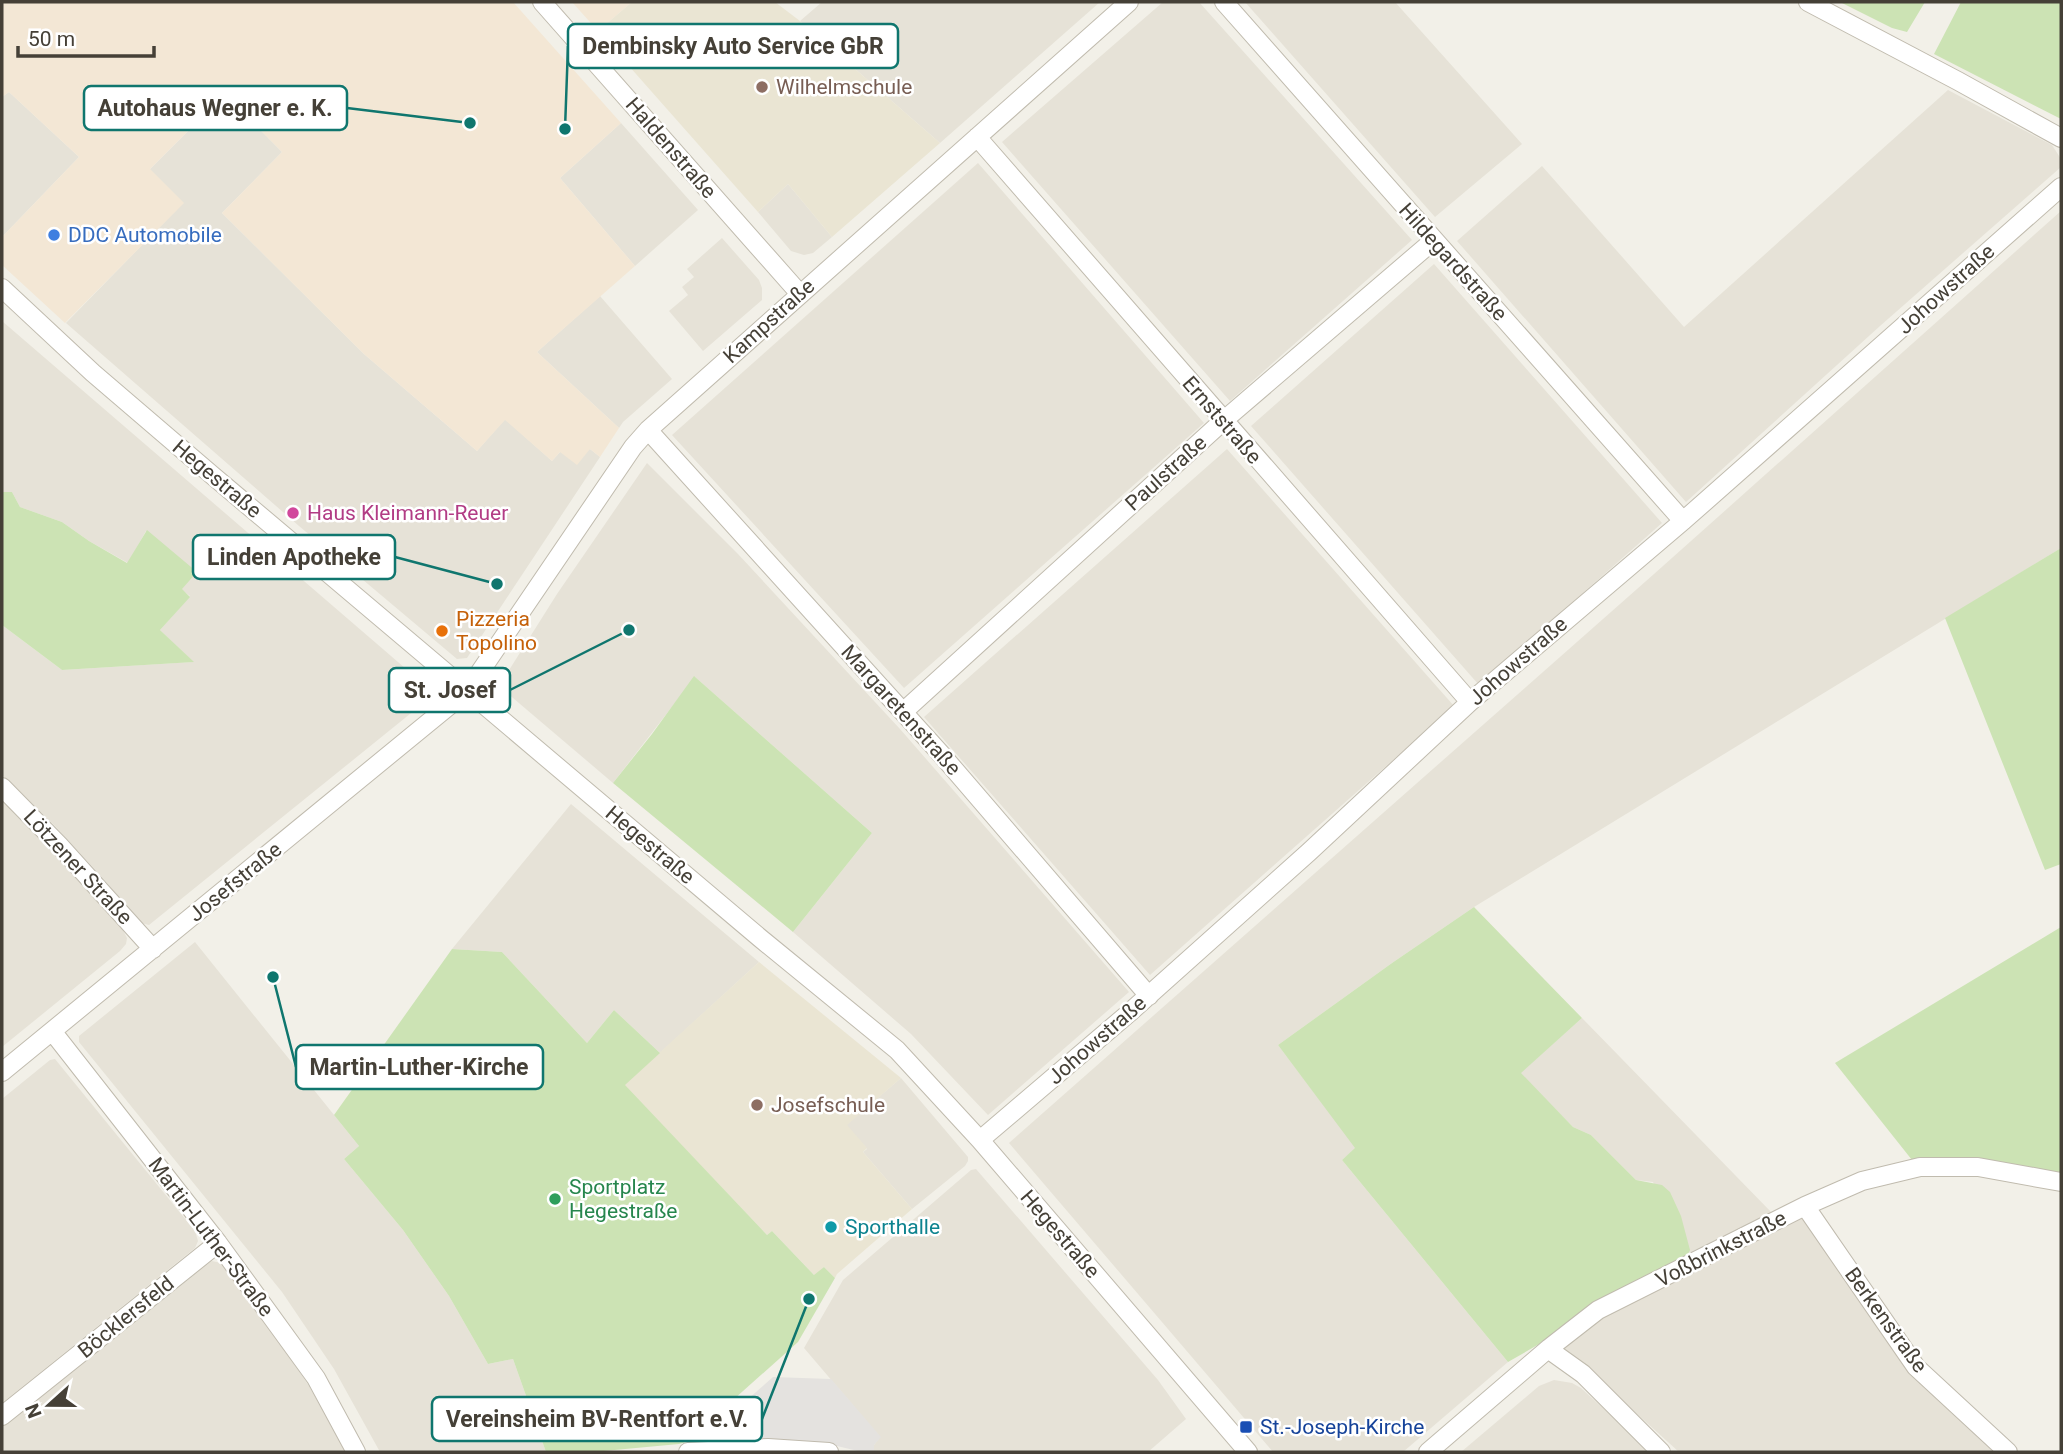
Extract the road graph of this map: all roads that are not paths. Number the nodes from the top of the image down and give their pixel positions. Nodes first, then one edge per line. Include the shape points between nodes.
1 (542, 2) edge
2 (1129, 2) edge
3 (1224, 2) edge
4 (1808, 2) edge
5 (977, 137) junction
6 (2061, 138) edge
7 (2061, 187) edge
8 (1434, 240) junction
9 (2, 288) edge
10 (800, 294) junction
11 (1223, 421) junction
12 (648, 430) junction
13 (1683, 521) junction
14 (467, 691) junction
15 (1470, 702) junction
16 (903, 712) junction
17 (2, 786) edge
18 (153, 949) junction
19 (1149, 996) junction
20 (52, 1031) junction
21 (2, 1072) edge
22 (980, 1140) junction
23 (2061, 1182) edge
24 (1805, 1206) junction
25 (218, 1243) junction
26 (1548, 1349) junction
27 (2, 1416) edge
28 (356, 1452) edge
29 (688, 1452) edge
30 (830, 1452) edge
31 (1248, 1452) edge
32 (1428, 1452) edge
33 (1661, 1452) edge
34 (2008, 1452) edge

1 - 10 street, Haldenstraße
2 - 5 street, Kampstraße
3 - 8 street, Hildegardstraße
4 - 6 street
5 - 10 street, Kampstraße
5 - 11 street, Ernststraße
7 - 13 street, Johowstraße
8 - 11 street, Paulstraße
8 - 13 street, Hildegardstraße
9 - 14 street, Hegestraße via 103,382
10 - 12 street, Kampstraße
11 - 15 street, Ernststraße
11 - 16 street, Paulstraße
12 - 14 street, Kampstraße
12 - 16 street, Margaretenstraße
13 - 15 street, Johowstraße
14 - 18 street, Josefstraße
14 - 22 street, Hegestraße via 897,1050
15 - 19 street, Johowstraße
16 - 19 street, Margaretenstraße
17 - 18 street, Lötzener Straße
18 - 20 street, Josefstraße
19 - 22 street, Johowstraße
20 - 21 street, Josefstraße
20 - 25 street, Martin-Luther-Straße
22 - 31 street, Hegestraße
23 - 24 street, Voßbrinkstraße via 1978,1167 1920,1167 1862,1181
24 - 26 street, Voßbrinkstraße via 1598,1310
24 - 34 street, Berkenstraße via 1916,1367
25 - 27 street, Böcklersfeld
25 - 28 street, Martin-Luther-Straße via 316,1378
26 - 32 street, Voßbrinkstraße
26 - 33 street via 1583,1374
29 - 30 street via 768,1448

